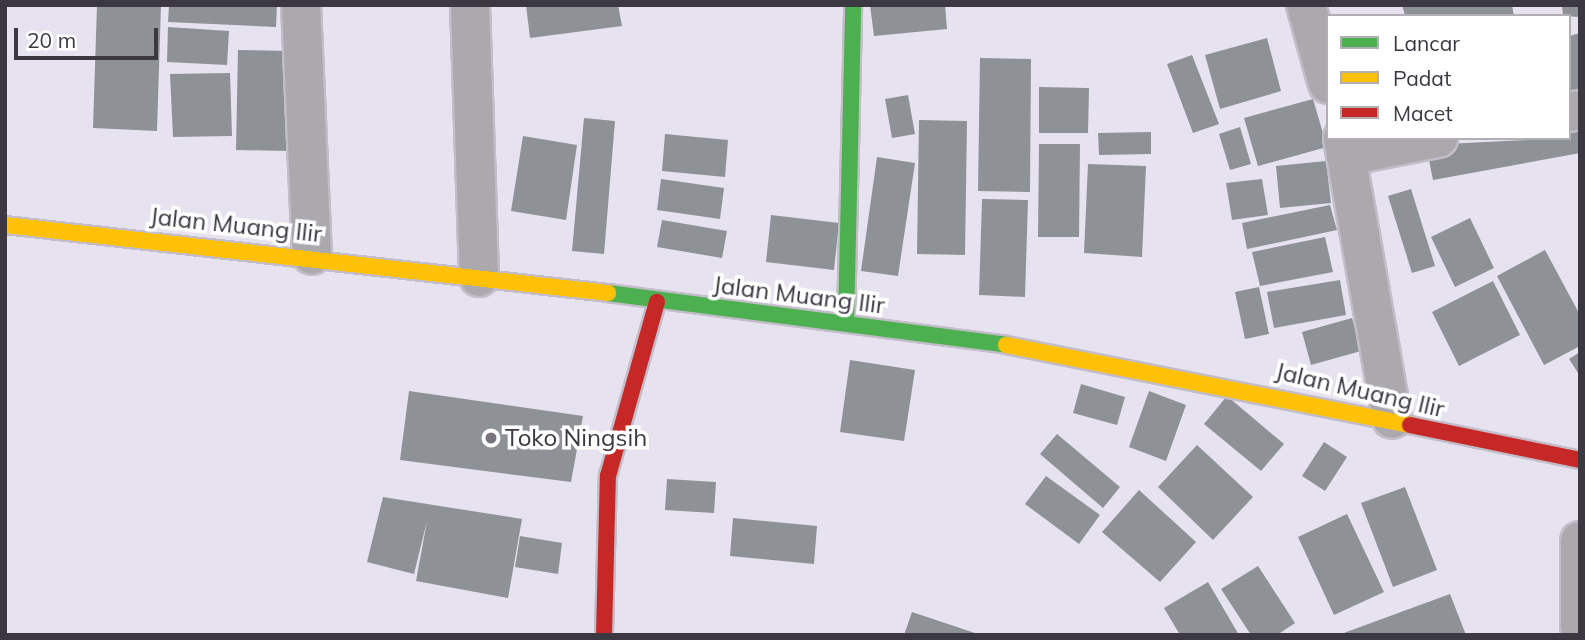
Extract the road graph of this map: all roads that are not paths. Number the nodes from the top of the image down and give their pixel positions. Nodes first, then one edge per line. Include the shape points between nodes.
1 (301, 5) edge
2 (470, 5) edge
3 (853, 5) edge
4 (1306, 5) edge
5 (1326, 77) edge
6 (1417, 140) edge
7 (1344, 147) edge
8 (5, 225) edge
9 (312, 255) junction
10 (480, 277) junction
11 (657, 302) junction
12 (846, 323) junction
13 (1392, 419) junction
14 (1580, 460) edge
15 (1580, 541) edge
16 (1580, 627) edge
17 (604, 635) edge

1 - 9 street
2 - 10 street
3 - 12 main road
4 - 5 street
6 - 7 street
7 - 13 street
8 - 9 main road, Jalan Muang Ilir
9 - 10 main road, Jalan Muang Ilir
10 - 11 main road, Jalan Muang Ilir
11 - 12 main road, Jalan Muang Ilir
11 - 17 main road via 608,476
12 - 13 main road, Jalan Muang Ilir via 1032,348
13 - 14 main road, Jalan Muang Ilir
15 - 16 street

